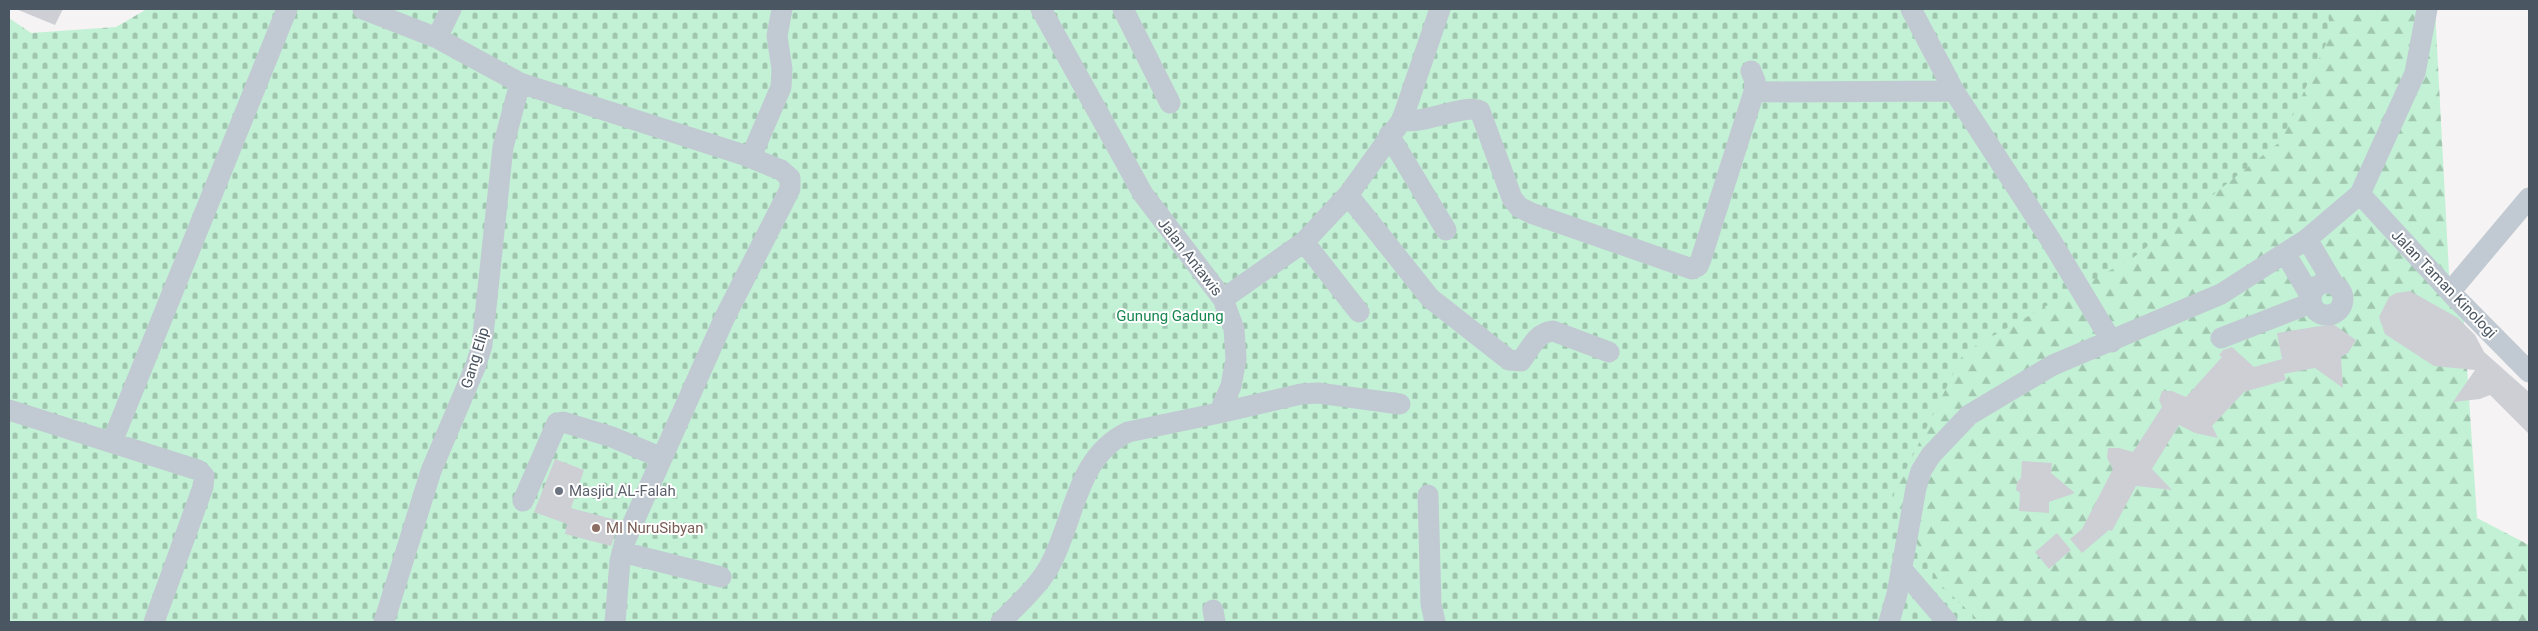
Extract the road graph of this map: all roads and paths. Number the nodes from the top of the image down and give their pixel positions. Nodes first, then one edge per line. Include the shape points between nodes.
1 (287, 9) edge
2 (363, 9) edge
3 (451, 9) edge
4 (782, 9) edge
5 (1041, 9) edge
6 (1123, 9) edge
7 (1440, 9) edge
8 (1911, 9) edge
9 (2427, 9) edge
10 (437, 38) junction
11 (1751, 71) dead end
12 (520, 83) junction
13 (1954, 91) junction
14 (1754, 92) junction
15 (1170, 102) dead end
16 (1395, 128) junction
17 (751, 157) junction
18 (2360, 194) junction
19 (1348, 195) junction
20 (2529, 198) edge
21 (1446, 230) dead end
22 (2307, 239) junction
23 (1304, 242) junction
24 (2286, 253) junction
25 (2333, 283) junction
26 (2450, 292) junction
27 (1223, 299) junction
28 (2311, 299) junction
29 (1359, 312) dead end
30 (2221, 338) dead end
31 (2112, 342) junction
32 (1609, 352) dead end
33 (2529, 372) edge
34 (1400, 404) dead end
35 (9, 410) edge
36 (1219, 413) junction
37 (112, 442) junction
38 (662, 458) junction
39 (1428, 495) dead end
40 (523, 501) dead end
41 (622, 552) junction
42 (1901, 568) junction
43 (721, 577) dead end
44 (154, 622) edge
45 (384, 622) edge
46 (615, 622) edge
47 (1001, 622) edge
48 (1435, 622) edge
49 (1888, 622) edge
50 (1947, 622) edge

1 - 37 street
2 - 10 street
3 - 10 street
4 - 17 street via 778,36 782,69 780,87
5 - 27 street, Jalan Antawis via 1143,194
6 - 15 street
7 - 16 street
8 - 13 street
9 - 18 street via 2415,73
10 - 12 street
11 - 14 street via 1755,81
12 - 17 street
12 - 45 street, Gang Elip via 508,123 501,164 482,345 431,471
13 - 14 street
13 - 31 street
14 - 16 street via 1701,259 1692,269 1519,207 1512,198 1480,111 1469,109
16 - 19 street
16 - 21 street
17 - 38 street via 789,175 792,181 790,189 724,319
18 - 22 street
18 - 26 street, Jalan Taman Kinologi
19 - 23 street
19 - 32 street via 1430,298 1510,360 1521,361 1540,334 1553,331
20 - 26 street
22 - 24 street
22 - 25 street
23 - 27 street
23 - 29 street
24 - 28 street
24 - 31 street via 2221,294
25 - 28 street via 2313,289
25 - 28 street via 2342,296 2339,310 2326,316 2314,309
26 - 33 street, Jalan Taman Kinologi
27 - 36 street, Jalan Antawis via 1234,329 1236,359 1231,386
28 - 30 street
31 - 42 street via 2053,365 1969,415 1931,455 1916,488
34 - 36 street via 1318,393
35 - 37 street
36 - 47 street via 1128,432 1103,448 1086,474 1049,567
37 - 44 street via 198,470 204,476 203,487
38 - 40 street via 612,437 557,423
38 - 41 street
39 - 48 street via 1431,604
41 - 43 street
41 - 46 street
42 - 49 street via 1893,612
42 - 50 street

